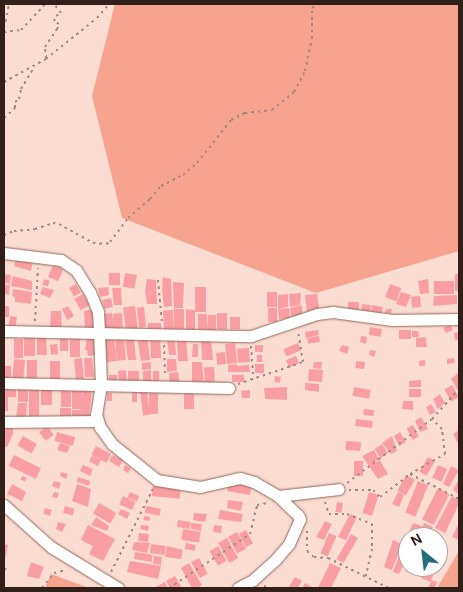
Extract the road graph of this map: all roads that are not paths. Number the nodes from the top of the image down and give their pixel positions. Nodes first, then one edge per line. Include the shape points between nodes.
1 (4, 253) edge
2 (459, 319) edge
3 (4, 331) edge
4 (99, 332) junction
5 (4, 383) edge
6 (101, 384) junction
7 (230, 388) road end
8 (98, 421) junction
9 (4, 422) edge
10 (339, 489) road end
11 (278, 496) junction
12 (4, 505) edge
13 (118, 588) edge
14 (238, 588) edge

1 - 4 street via 61,260 76,270 95,305
2 - 4 street via 392,320 333,312 316,314 251,336
3 - 4 street
4 - 6 street
5 - 6 street
6 - 7 street
6 - 8 street via 96,414
8 - 9 street
8 - 11 street via 112,444 157,480 200,487 240,478
10 - 11 street
11 - 14 street via 292,506 300,519 289,544 275,560 253,580
12 - 13 street via 37,537

